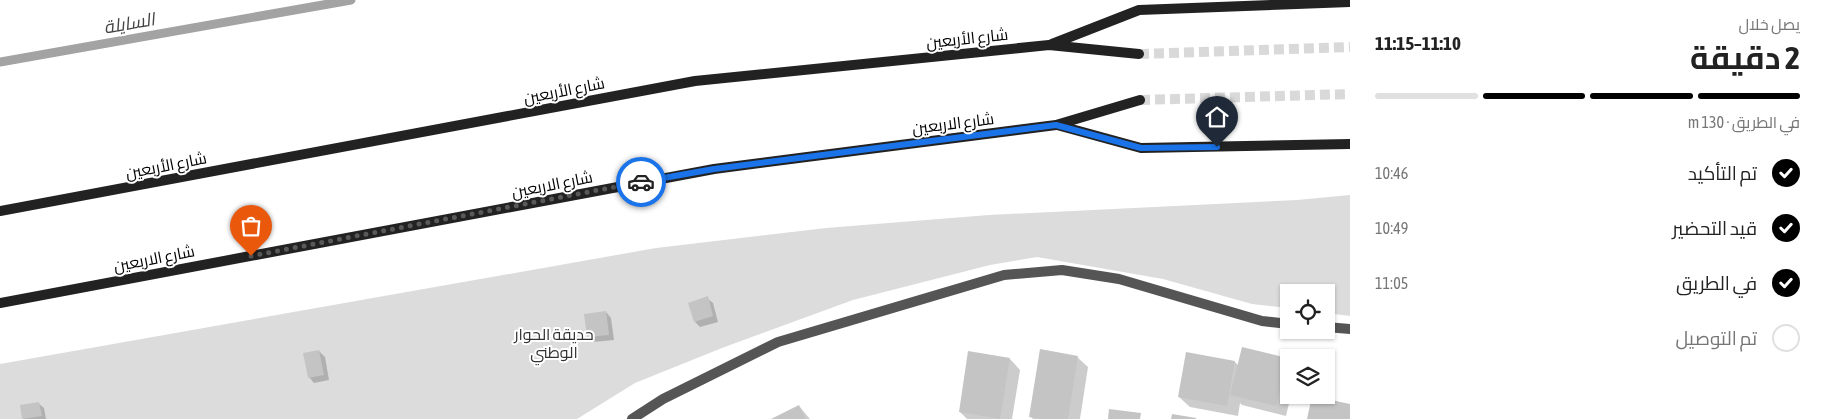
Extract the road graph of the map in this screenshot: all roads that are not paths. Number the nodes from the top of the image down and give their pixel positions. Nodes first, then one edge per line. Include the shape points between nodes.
1 (1350, 2) edge
2 (1048, 45) junction
3 (1140, 54) tunnel mouth
4 (1140, 100) tunnel mouth
5 (1056, 125) junction
6 (1350, 144) edge
7 (0, 211) edge
8 (0, 303) edge
9 (1280, 323) edge
10 (1335, 328) edge
11 (1350, 330) edge
12 (632, 419) edge

1 - 2 main road via 1139,10
2 - 3 main road, شارع الأربعين
2 - 7 main road, شارع الأربعين via 695,81
4 - 5 main road, شارع الاربعين
5 - 6 main road via 1141,148
5 - 8 main road, شارع الاربعين via 714,169
9 - 12 street via 1262,321 1119,279 1062,270 1004,275 778,342 663,399
10 - 11 street

